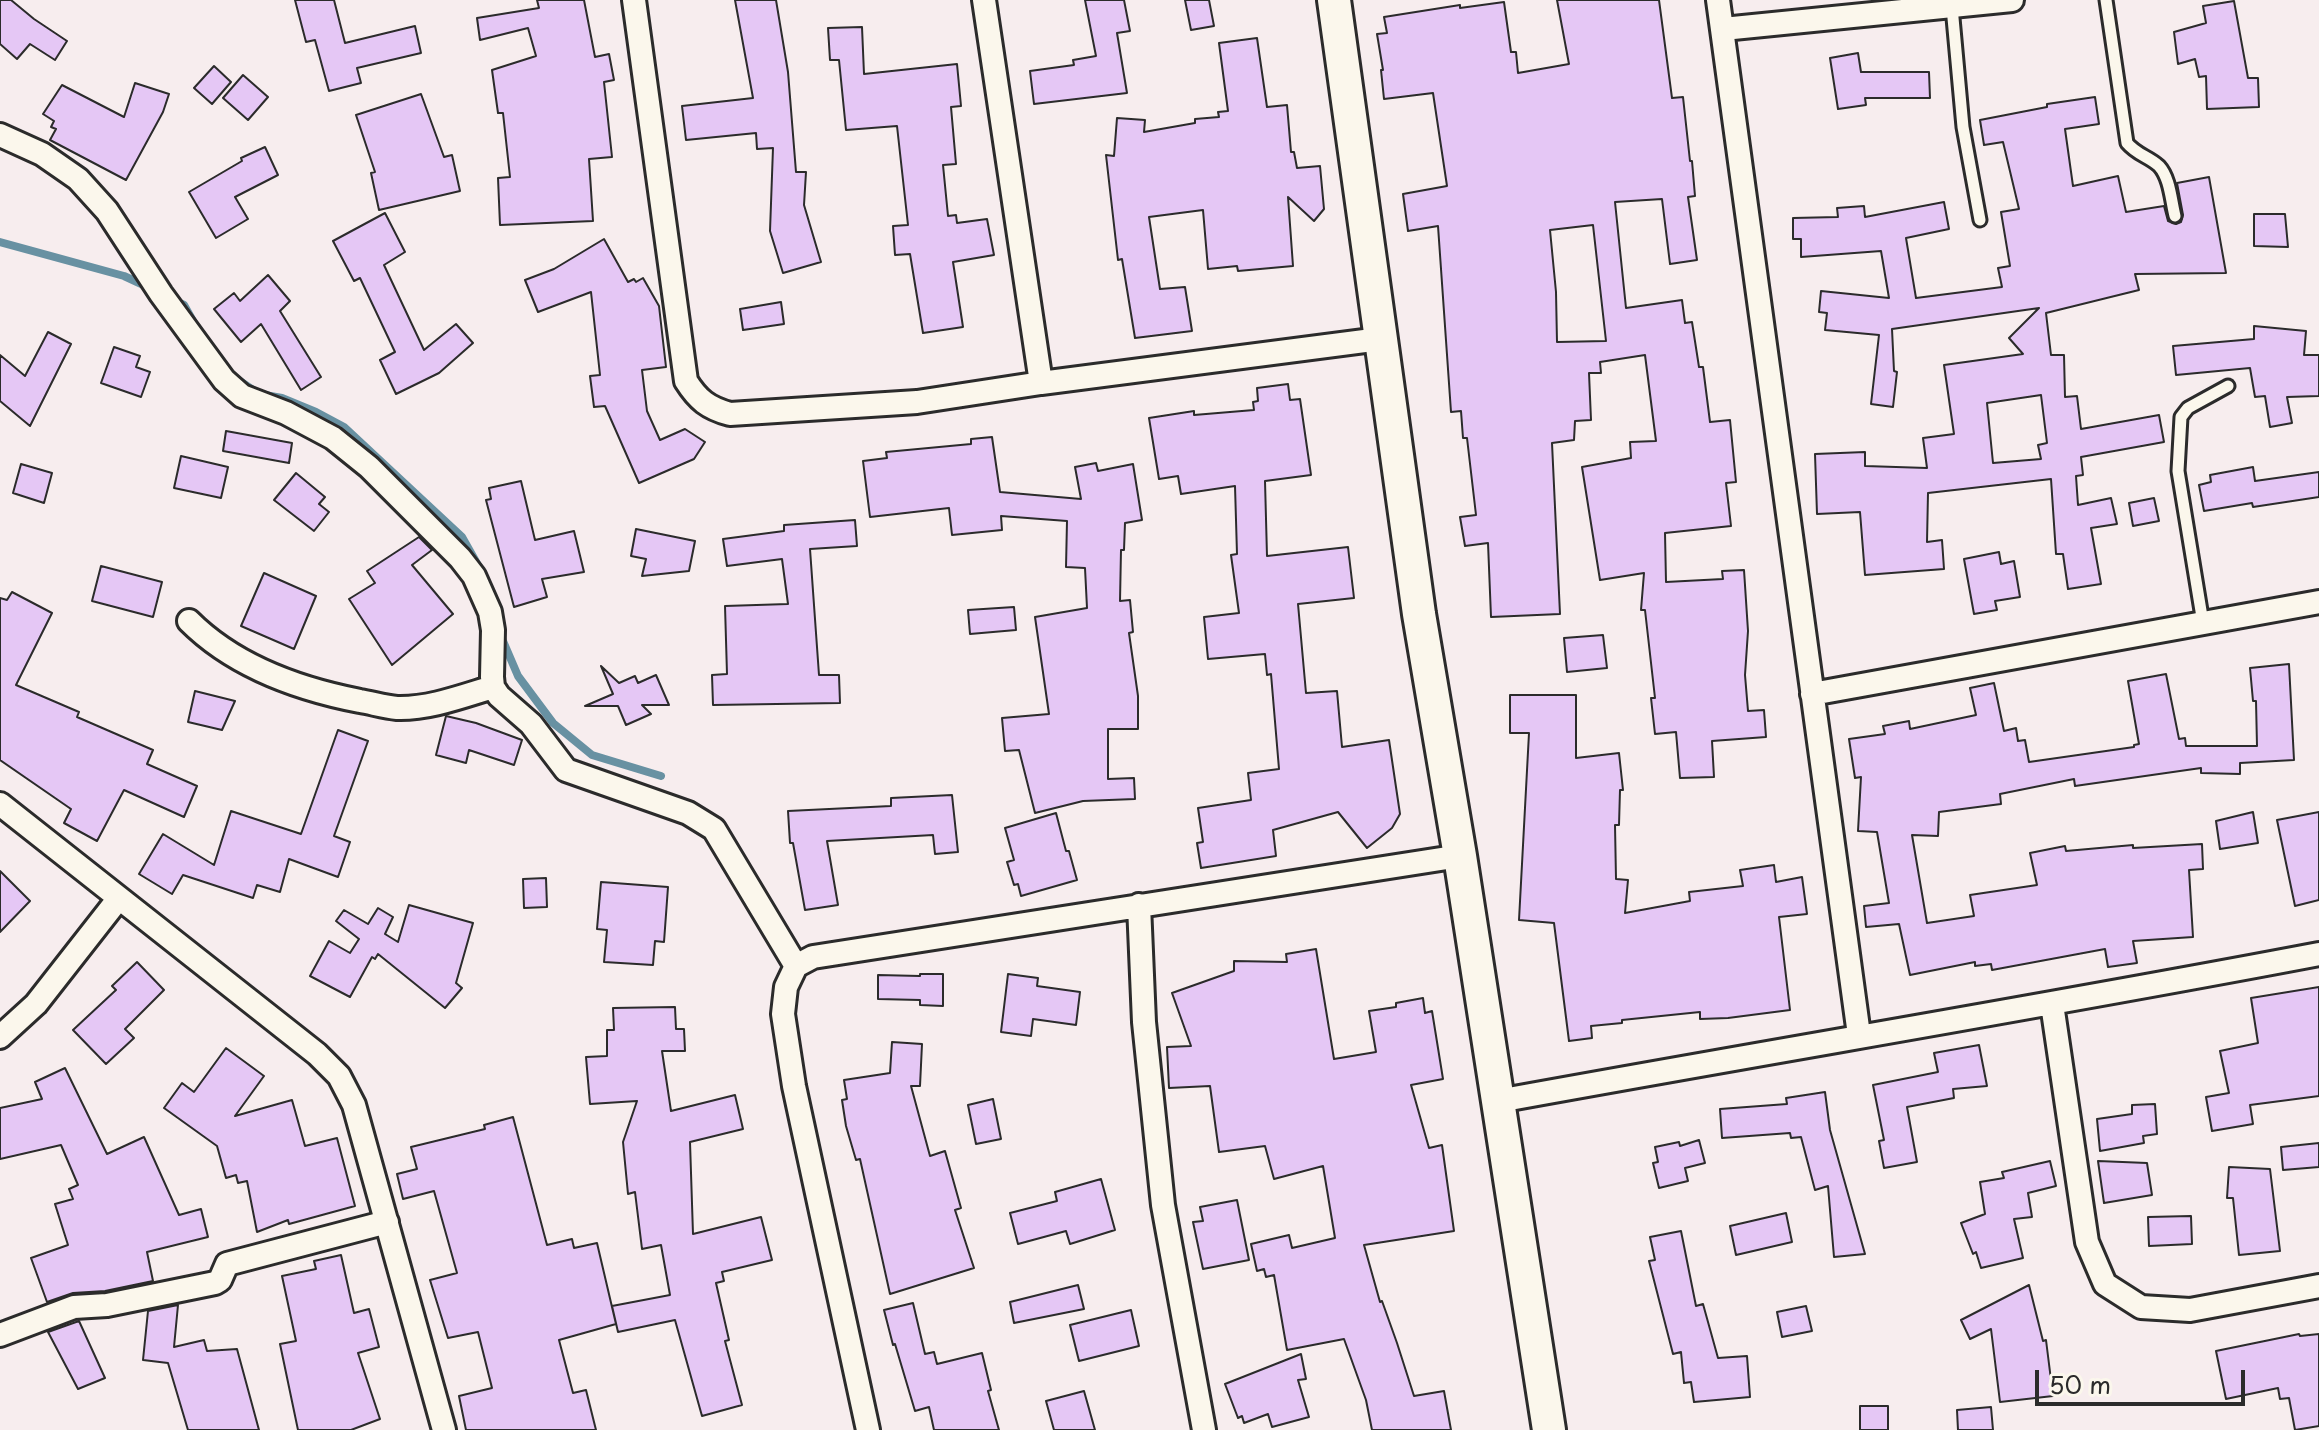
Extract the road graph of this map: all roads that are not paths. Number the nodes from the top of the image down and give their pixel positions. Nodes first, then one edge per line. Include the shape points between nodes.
1 (634, 0) edge
2 (984, 0) edge
3 (1334, 0) edge
4 (1718, 0) edge
5 (2012, 0) edge
6 (2106, 0) edge
7 (1941, 5) edge
8 (1723, 29) junction
9 (0, 135) edge
10 (2175, 216) dead end
11 (1980, 220) dead end
12 (1380, 339) junction
13 (1041, 383) junction
14 (2228, 386) dead end
15 (2319, 602) edge
16 (189, 621) dead end
17 (2203, 623) junction
18 (493, 687) junction
19 (1812, 694) junction
20 (0, 804) edge
21 (1460, 856) junction
22 (119, 898) junction
23 (1139, 905) junction
24 (2319, 954) edge
25 (796, 966) junction
26 (2052, 1004) junction
27 (1859, 1035) junction
28 (0, 1037) edge
29 (1498, 1101) junction
30 (387, 1222) junction
31 (2319, 1286) edge
32 (0, 1335) edge
33 (444, 1430) edge
34 (868, 1430) edge
35 (1204, 1430) edge
36 (1549, 1430) edge

1 - 13 street via 686,381 696,398 730,414 917,402
2 - 13 street
3 - 12 street
4 - 8 street
5 - 7 street
6 - 10 lane via 2127,143 2166,177
7 - 8 street
7 - 11 lane
8 - 19 street
9 - 18 street via 42,154 78,179 107,211 224,380 242,396 333,438 460,558 490,612
12 - 13 street
12 - 21 street
14 - 17 lane via 2181,417 2178,471
15 - 17 street
16 - 18 street via 207,639 262,671 333,696 397,708
17 - 19 street
18 - 25 street via 531,724 566,770 688,813 714,829
19 - 27 street
20 - 22 street
21 - 23 street
21 - 29 street
22 - 28 street via 36,1004
22 - 30 street via 339,1076 354,1105
23 - 25 street via 813,957
23 - 35 street via 1144,1022 1163,1205
24 - 26 street
25 - 34 street via 786,987 783,1014 794,1086
26 - 27 street
26 - 31 street via 2087,1242 2105,1284 2141,1307 2190,1310
27 - 29 street
29 - 36 street
30 - 32 street via 227,1264 215,1283 74,1307
30 - 33 street

